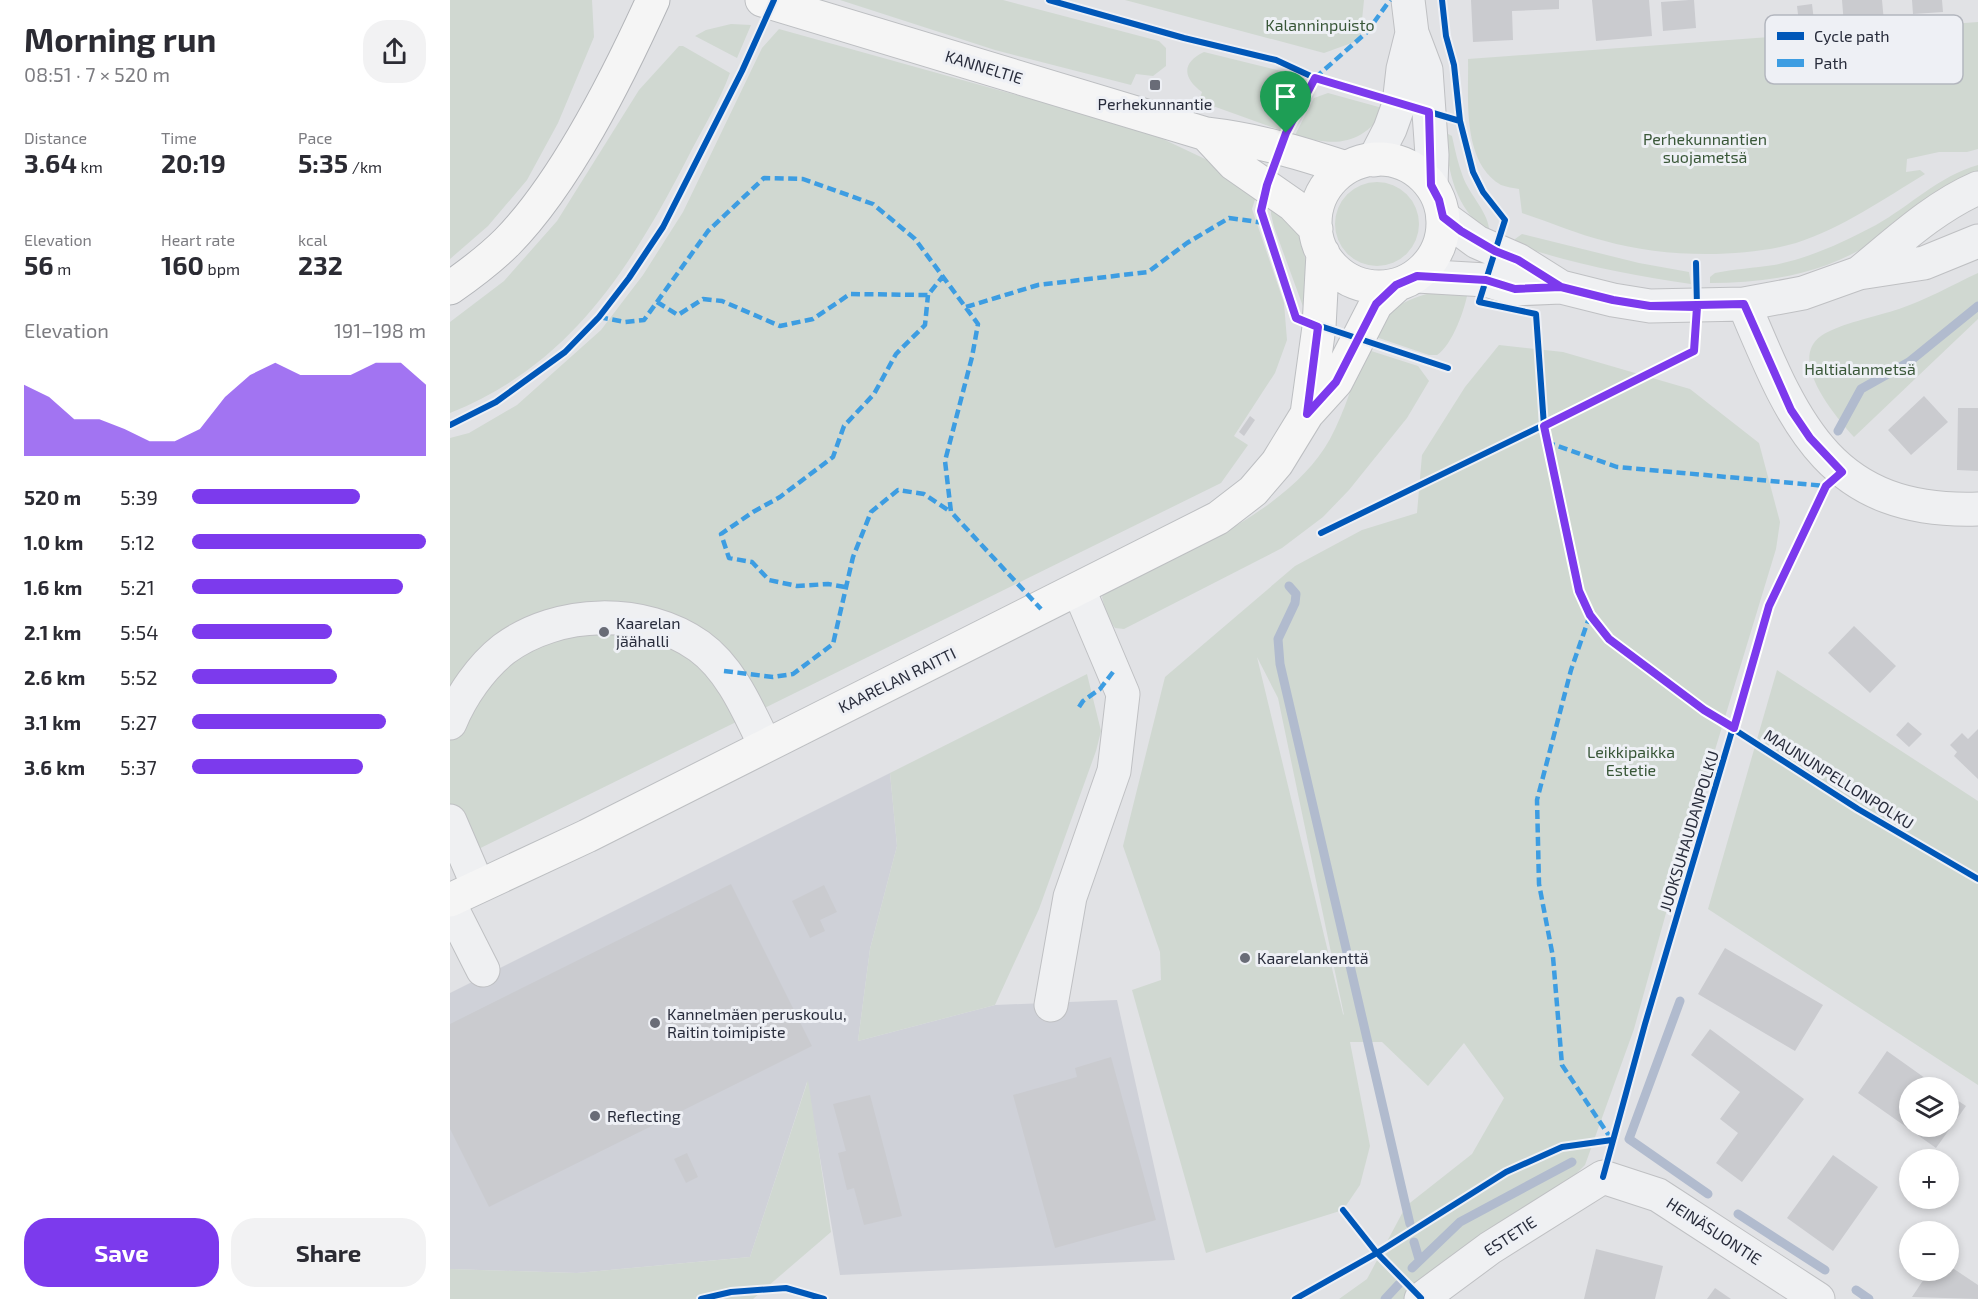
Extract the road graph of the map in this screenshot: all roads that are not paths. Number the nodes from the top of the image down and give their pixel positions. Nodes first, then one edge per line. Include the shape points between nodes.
1 (653, 0) edge
2 (762, 0) edge
3 (1407, 0) edge
4 (1412, 33) junction
5 (1206, 134) junction
6 (1360, 164) junction
7 (1431, 185) junction
8 (1978, 188) edge
9 (1443, 217) junction
10 (1978, 240) edge
11 (1319, 241) junction
12 (1859, 273) junction
13 (1407, 280) junction
14 (1561, 287) junction
15 (450, 288) edge
16 (1744, 304) junction
17 (1307, 414) junction
18 (1978, 509) edge
19 (1079, 590) junction
20 (450, 723) edge
21 (765, 745) junction
22 (450, 821) edge
23 (464, 893) edge
24 (450, 905) edge
25 (483, 970) dead end
26 (1051, 1005) dead end
27 (1603, 1177) joint
28 (1421, 1299) edge
29 (1818, 1299) edge

1 - 15 main road via 593,117 532,213 477,270
2 - 5 main road, KANNELTIE
3 - 4 street
4 - 6 street via 1399,104 1390,129
4 - 7 street via 1426,70
5 - 6 main road, KANNELTIE via 1249,139
5 - 11 main road via 1234,164 1293,205
6 - 7 main road via 1400,162
6 - 11 main road via 1326,188 1319,201
7 - 9 main road
8 - 12 street via 1907,233
9 - 13 main road via 1438,250 1429,264
9 - 14 street via 1477,242 1518,260
10 - 12 street via 1924,263
11 - 13 main road via 1341,275 1354,282 1382,287
11 - 17 main road, KAARELAN RAITTI via 1318,327
12 - 16 street via 1803,292
13 - 14 street via 1486,280 1515,289
13 - 17 main road, KAARELAN RAITTI via 1376,304 1336,382
14 - 16 street via 1650,306
16 - 18 street via 1791,410 1810,438 1842,472 1908,503 1930,508
17 - 19 main road, KAARELAN RAITTI via 1277,464 1252,491 1218,518
19 - 21 main road, KAARELAN RAITTI
19 - 26 street via 1123,694 1114,771 1070,897
20 - 21 street via 480,674 503,650 526,636 580,621 630,619 680,635 717,662
21 - 23 main road, KAARELAN RAITTI via 587,836
22 - 23 street
24 - 25 street
27 - 28 street, ESTETIE via 1490,1248
27 - 29 street, HEINÄSUONTIE via 1658,1195

